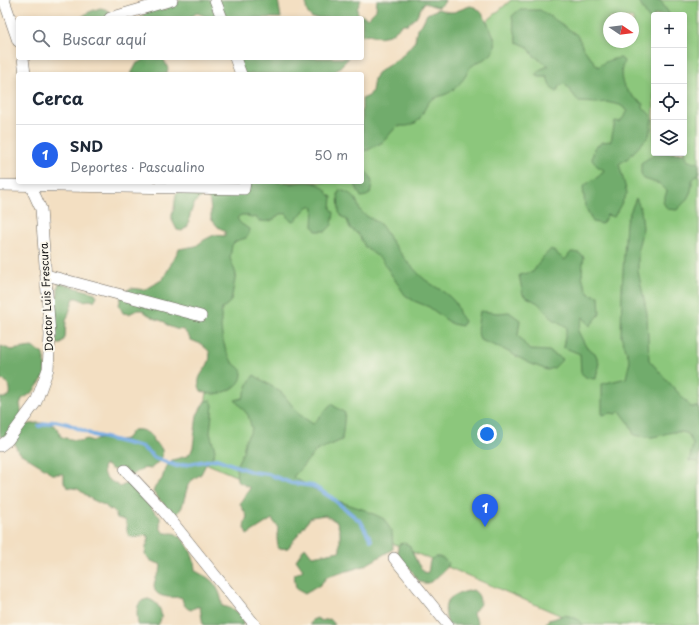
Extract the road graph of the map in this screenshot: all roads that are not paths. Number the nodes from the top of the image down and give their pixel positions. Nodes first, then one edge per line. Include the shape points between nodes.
1 (4, 0) edge
2 (172, 0) edge
3 (215, 0) edge
4 (117, 16) edge
5 (221, 16) edge
6 (16, 35) edge
7 (23, 60) edge
8 (237, 60) edge
9 (25, 72) edge
10 (240, 72) edge
11 (31, 184) edge
12 (0, 185) edge
13 (245, 185) edge
14 (46, 275) junction
15 (201, 316) dead end
16 (0, 446) edge
17 (125, 470) dead end
18 (394, 558) dead end
19 (443, 623) edge
20 (255, 625) edge

1 - 6 street
2 - 4 street
3 - 5 street
7 - 9 street
8 - 10 street
11 - 12 street
11 - 13 street
11 - 14 street, Doctor Luis Frescura via 41,209
14 - 15 street
14 - 16 street, Doctor Luis Frescura via 50,335 48,369 36,402 8,440
17 - 20 street via 161,508
18 - 19 street

